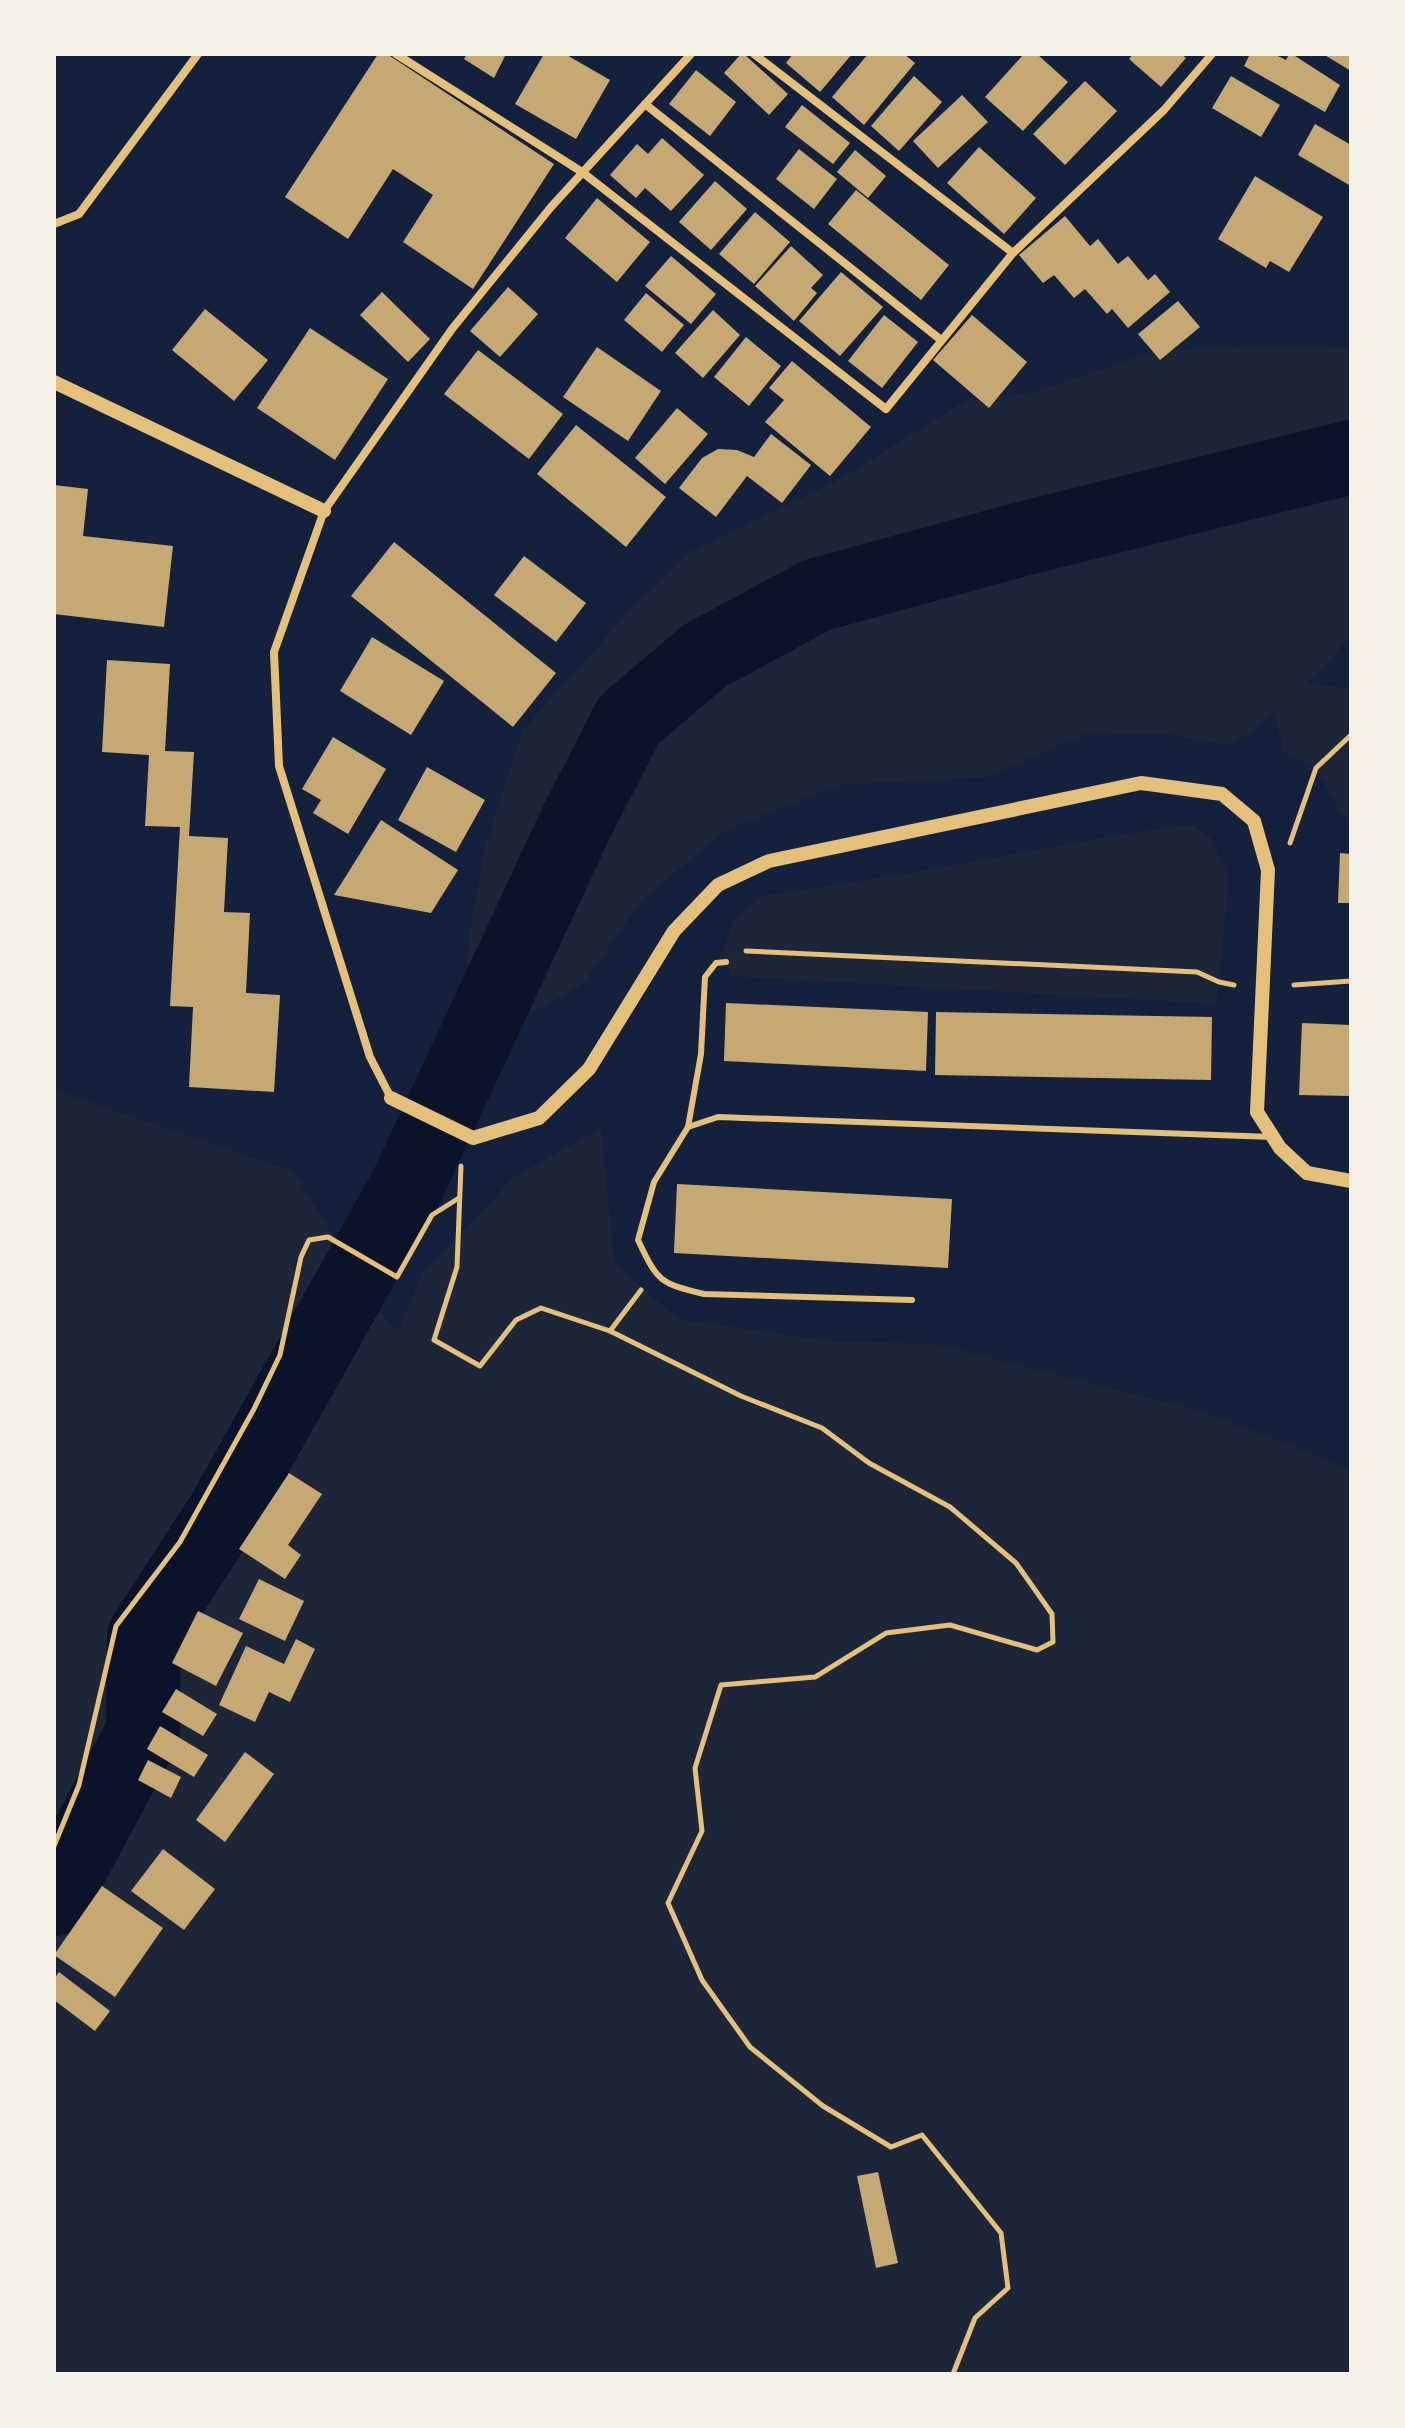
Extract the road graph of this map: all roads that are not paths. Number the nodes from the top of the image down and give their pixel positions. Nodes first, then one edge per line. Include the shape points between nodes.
1 (198, 54) edge
2 (396, 54) edge
3 (691, 54) edge
4 (754, 54) edge
5 (1212, 54) edge
6 (645, 104) junction
7 (582, 172) junction
8 (54, 224) edge
9 (1013, 253) junction
10 (941, 340) junction
11 (54, 382) edge
12 (324, 511) junction
13 (726, 962) road end
14 (391, 1098) joint
15 (688, 1127) junction
16 (1272, 1137) junction
17 (1351, 1181) edge
18 (912, 1300) dead end

1 - 8 street via 79,214
2 - 7 street
3 - 6 street
4 - 9 street
5 - 9 street via 1164,110
6 - 7 street
6 - 10 street
7 - 10 street via 886,409
7 - 12 street via 452,329
9 - 10 street
11 - 12 street
12 - 14 street via 274,652 279,766 370,1057
13 - 15 lane via 716,963 705,977 701,1054
14 - 16 street via 473,1138 539,1118 589,1069 674,931 718,885 769,861 1141,783 1222,794 1254,821 1268,870 1257,1112
15 - 16 lane via 718,1117
15 - 18 lane via 654,1182 638,1240 654,1273 672,1286 704,1294
16 - 17 street via 1307,1173

